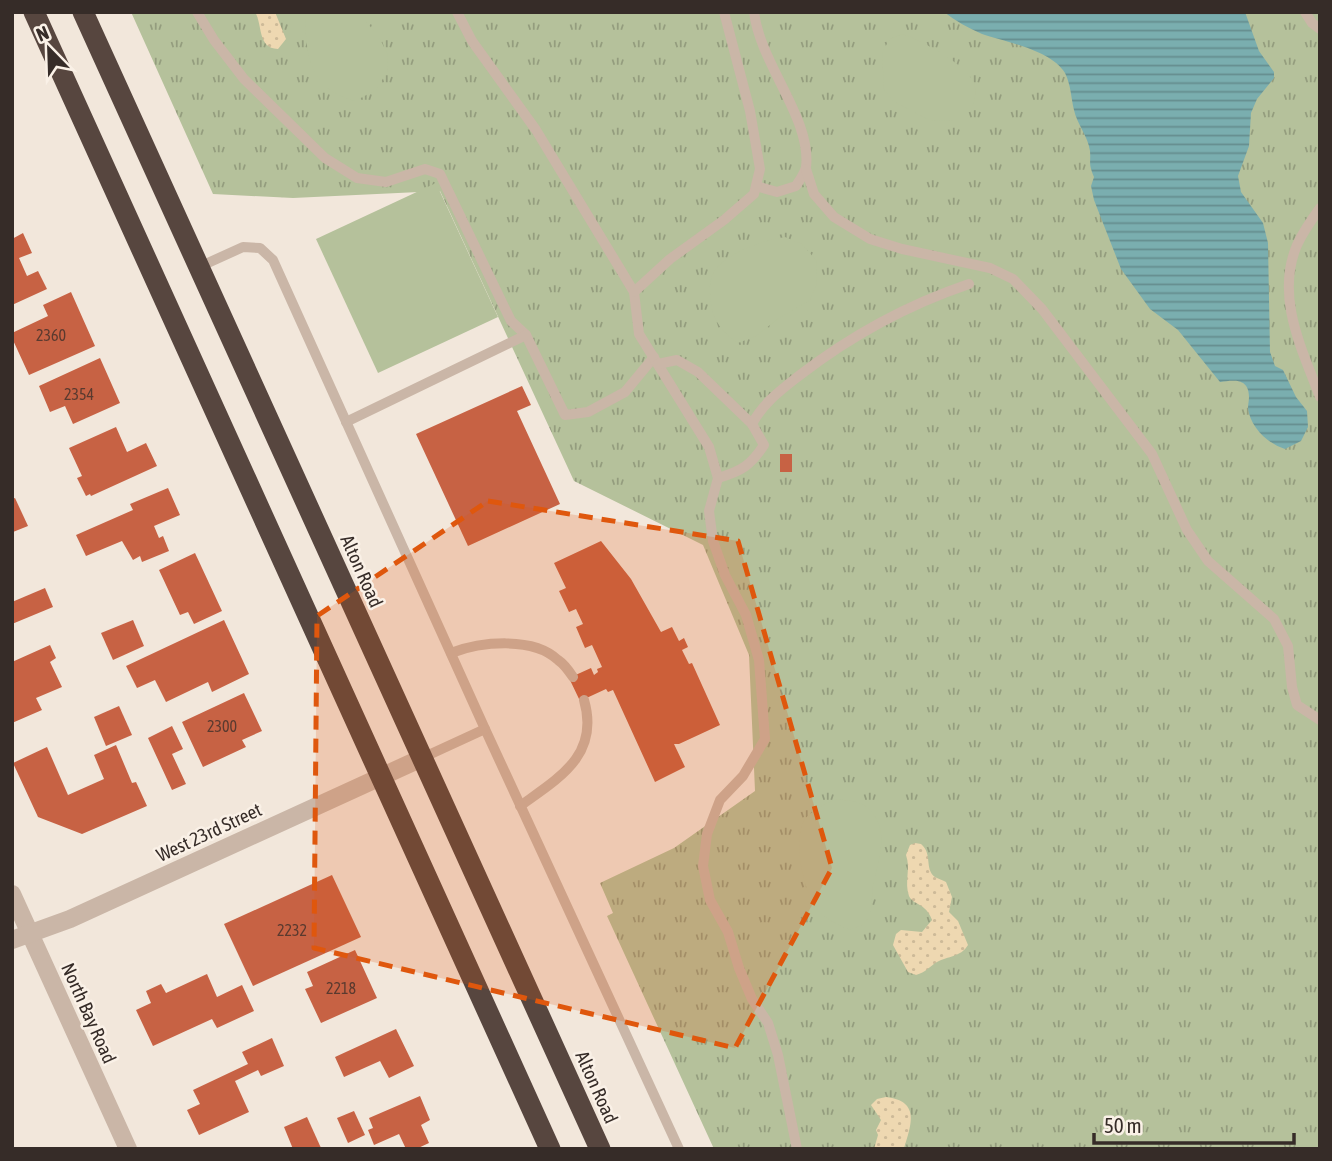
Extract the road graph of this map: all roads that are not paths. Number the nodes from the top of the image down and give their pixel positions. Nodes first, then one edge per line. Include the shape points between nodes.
1 (34, 12) edge
2 (83, 12) edge
3 (197, 12) edge
4 (457, 12) edge
5 (724, 12) edge
6 (754, 12) edge
7 (1305, 12) edge
8 (1320, 29) edge
9 (806, 169) junction
10 (756, 186) junction
11 (1320, 208) edge
12 (199, 267) junction
13 (970, 284) dead end
14 (634, 292) junction
15 (526, 335) junction
16 (656, 360) junction
17 (1320, 397) edge
18 (346, 422) junction
19 (752, 424) junction
20 (718, 478) junction
21 (451, 653) junction
22 (573, 677) dead end
23 (584, 700) dead end
24 (1320, 720) edge
25 (485, 729) junction
26 (422, 758) junction
27 (381, 777) junction
28 (520, 806) junction
29 (12, 894) edge
30 (30, 934) junction
31 (12, 940) edge
32 (128, 1149) edge
33 (550, 1149) edge
34 (600, 1149) edge
35 (679, 1149) edge
36 (797, 1149) edge

1 - 27 highway
2 - 12 highway, Alton Road
3 - 15 lane via 244,79 325,159 357,178 386,182 425,169 440,174 511,321
4 - 14 lane via 472,41 536,130
5 - 10 lane via 750,111 760,169
6 - 9 lane via 765,55 804,136
7 - 8 lane
9 - 10 lane via 796,186 777,192
9 - 24 lane via 814,194 834,217 870,239 990,268 1013,279 1042,309 1152,454 1187,530 1208,561 1274,618 1288,646 1297,705
10 - 14 lane via 754,194
11 - 17 lane via 1297,245 1288,280 1291,317
12 - 18 lane via 243,247 260,248 273,260
12 - 26 highway, Alton Road
13 - 19 lane via 930,297 844,342 779,392 759,410
14 - 16 lane via 639,334
15 - 16 lane via 565,415 588,412 625,392
15 - 18 lane
16 - 19 lane via 677,360 698,372
16 - 20 lane via 709,447
18 - 21 lane
19 - 20 lane via 764,445 753,463
20 - 36 lane via 709,511 713,541 746,614 759,660 765,739 743,776 720,800 706,834 704,866 710,900 728,932 752,999 768,1023
21 - 22 lane via 471,646 536,647 557,658
21 - 25 lane
23 - 28 lane via 589,718 586,740 568,770
25 - 26 lane
25 - 28 lane
26 - 27 street, West 23rd Street
26 - 34 highway, Alton Road
27 - 30 street, West 23rd Street
27 - 33 highway
28 - 35 lane
29 - 30 street, North Bay Road
30 - 31 street, West 23rd Street
30 - 32 street, North Bay Road

